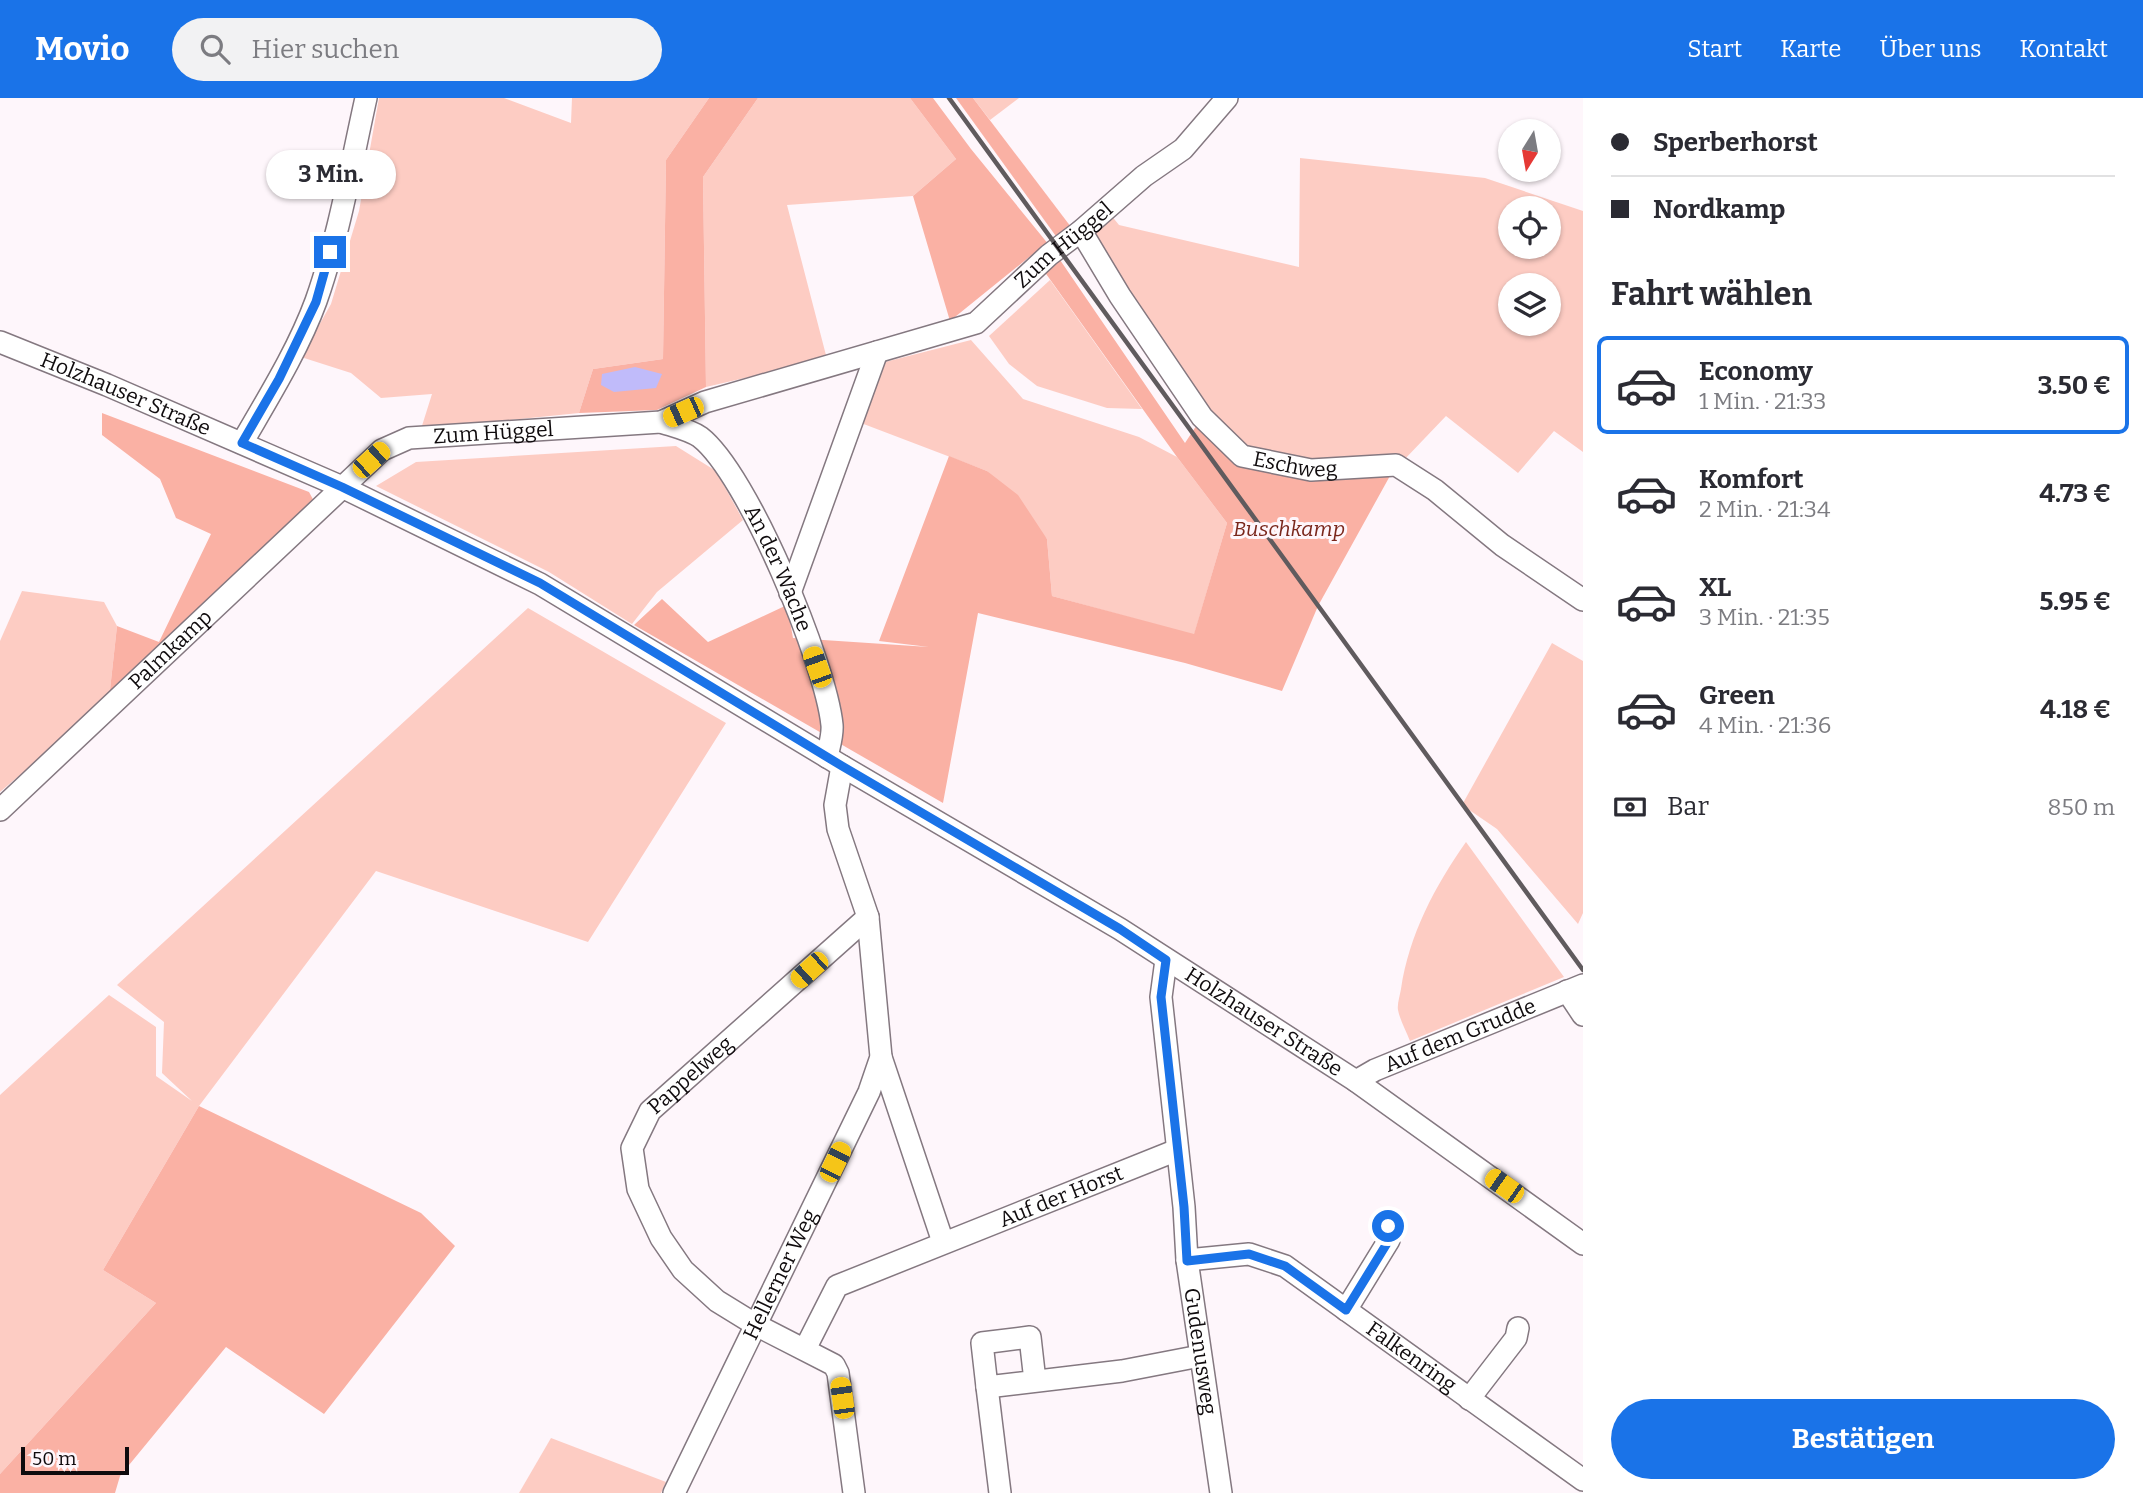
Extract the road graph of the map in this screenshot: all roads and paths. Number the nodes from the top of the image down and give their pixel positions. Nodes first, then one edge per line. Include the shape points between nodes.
1 (366, 98) edge
2 (1227, 98) edge
3 (1081, 231) junction
4 (0, 342) edge
5 (877, 352) junction
6 (661, 422) junction
7 (699, 436) joint
8 (242, 443) junction
9 (342, 487) junction
10 (790, 593) junction
11 (1583, 600) edge
12 (834, 761) junction
13 (0, 810) edge
14 (868, 917) junction
15 (1166, 960) junction
16 (1575, 988) edge
17 (1583, 1015) edge
18 (881, 1057) junction
19 (1356, 1081) junction
20 (1177, 1150) junction
21 (1388, 1226) dead end
22 (943, 1242) junction
23 (1583, 1244) edge
24 (1187, 1261) junction
25 (1346, 1310) junction
26 (756, 1325) junction
27 (1518, 1328) dead end
28 (805, 1349) junction
29 (1200, 1356) junction
30 (1035, 1381) junction
31 (987, 1387) junction
32 (1469, 1399) junction
33 (1583, 1480) edge
34 (674, 1493) edge
35 (854, 1493) edge
36 (1000, 1493) edge
37 (1221, 1493) edge

1 - 8 street via 316,302
2 - 3 street, Zum Hüggel via 1183,149
3 - 5 street, Zum Hüggel via 976,323
3 - 11 street, Eschweg via 1202,417 1242,456 1311,470 1396,465
4 - 8 street, Holzhauser Straße
5 - 6 street, Zum Hüggel via 705,402
5 - 10 street
6 - 7 street, Zum Hüggel
6 - 9 street, Zum Hüggel via 409,438 382,450
7 - 10 street, An der Wache via 728,467
8 - 9 street, Holzhauser Straße
9 - 12 street, Holzhauser Straße via 540,583
9 - 13 street, Palmkamp
10 - 12 street, An der Wache via 827,692
12 - 14 street, Hellerner Weg via 838,829
12 - 15 street, Holzhauser Straße
14 - 18 street, Hellerner Weg
14 - 26 street, Pappelweg via 650,1111 632,1148 638,1189 661,1238 683,1270 717,1301
15 - 19 street, Holzhauser Straße
15 - 20 street, Gudenusweg via 1161,997
16 - 17 street, Auf dem Grudde
16 - 19 street, Auf dem Grudde
18 - 22 street
18 - 26 street, Hellerner Weg via 869,1092
19 - 23 street, Holzhauser Straße
20 - 22 street, Auf der Horst
20 - 24 street, Gudenusweg
21 - 25 street via 1389,1240
22 - 28 street, Auf der Horst via 837,1286
24 - 25 street, Falkenring via 1249,1254 1285,1266
24 - 29 street, Gudenusweg
25 - 32 street, Falkenring
26 - 28 street, Pappelweg
26 - 34 street, Hellerner Weg
27 - 32 street via 1516,1338
28 - 35 street, Pappelweg via 834,1365 838,1373
29 - 30 street
29 - 37 street, Gudenusweg
30 - 31 street
30 - 31 street via 1030,1337 982,1343
31 - 36 street
32 - 33 street, Falkenring

